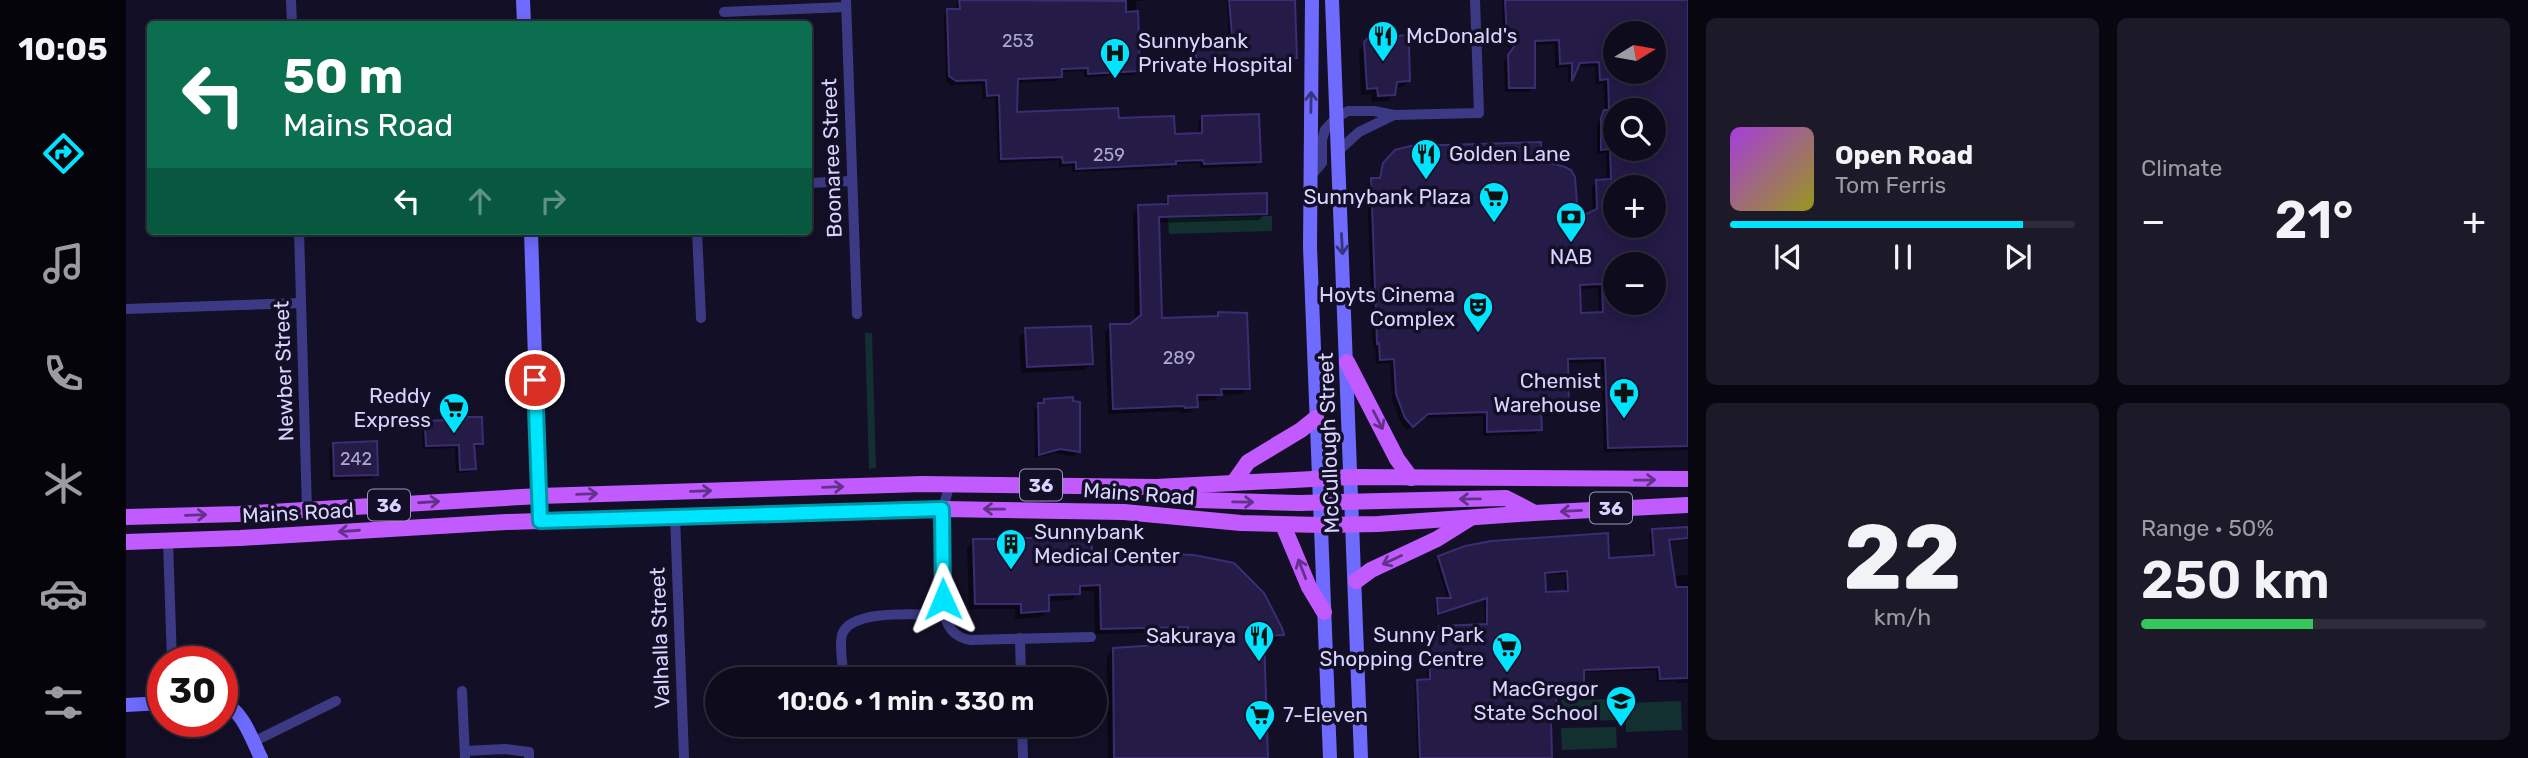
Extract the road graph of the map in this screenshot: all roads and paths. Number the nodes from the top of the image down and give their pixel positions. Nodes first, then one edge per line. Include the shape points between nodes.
1 (291, 0) edge
2 (523, 0) edge
3 (1312, 0) edge
4 (1332, 0) edge
5 (1475, 0) edge
6 (846, 3) edge
7 (724, 12) dead end
8 (292, 21) edge
9 (524, 21) edge
10 (1394, 115) junction
11 (1336, 118) junction
12 (1337, 152) junction
13 (1310, 178) junction
14 (852, 181) junction
15 (812, 183) edge
16 (299, 235) edge
17 (531, 235) edge
18 (697, 235) edge
19 (301, 303) junction
20 (126, 309) edge
21 (857, 314) dead end
22 (701, 318) dead end
23 (1347, 362) junction
24 (1316, 418) junction
25 (1351, 477) junction
26 (1319, 478) junction
27 (1411, 478) junction
28 (1688, 480) edge
29 (1234, 482) junction
30 (950, 484) junction
31 (1180, 486) junction
32 (539, 496) junction
33 (1352, 501) junction
34 (1320, 502) junction
35 (1688, 505) edge
36 (942, 509) junction
37 (307, 510) junction
38 (1534, 513) junction
39 (239, 514) junction
40 (676, 516) junction
41 (126, 517) edge
42 (1471, 517) junction
43 (540, 521) junction
44 (1353, 524) junction
45 (1283, 525) junction
46 (1321, 525) junction
47 (240, 538) junction
48 (168, 541) junction
49 (126, 542) edge
50 (1356, 581) junction
51 (1324, 612) junction
52 (944, 615) junction
53 (1091, 637) dead end
54 (1020, 638) junction
55 (171, 646) edge
56 (843, 667) edge
57 (1021, 667) edge
58 (462, 691) dead end
59 (336, 701) dead end
60 (147, 704) edge
61 (126, 705) edge
62 (238, 716) edge
63 (1022, 737) edge
64 (253, 742) junction
65 (465, 754) edge
66 (529, 755) edge
67 (261, 758) edge
68 (684, 758) edge
69 (1023, 758) edge
70 (1330, 758) edge
71 (1361, 758) edge

1 - 8 street
2 - 9 main road
13 -> 3 main road, McCullough Street
4 - 11 main road, McCullough Street
5 - 10 street via 1479,113
6 - 7 street
6 - 14 street, Boonaree Street
10 - 11 street via 1348,111
10 - 12 street via 1359,132
11 - 12 main road, McCullough Street
11 - 13 street via 1324,134 1322,163
12 -> 23 main road, McCullough Street
13 - 24 main road, McCullough Street
14 - 15 street
14 - 21 street, Boonaree Street
16 - 19 street, Newber Street
17 - 32 main road
18 - 22 street
19 - 20 street
19 - 37 street, Newber Street
23 - 25 main road, McCullough Street
23 -> 27 main road
24 - 26 main road, McCullough Street
24 - 29 main road via 1248,462
25 - 26 main road, Mains Road / 36
25 - 27 main road, Mains Road / 36
25 - 33 main road, McCullough Street
26 - 29 main road, Mains Road / 36
26 - 34 main road, McCullough Street
27 -> 28 main road, Mains Road / 36
29 - 31 main road, Mains Road / 36
30 - 31 main road, Mains Road / 36
32 -> 30 main road, Mains Road / 36
30 - 36 street
31 -> 34 main road via 1197,500
37 -> 32 main road, Mains Road / 36
32 - 43 main road
33 - 34 main road
38 -> 33 main road via 1506,498
33 - 44 main road, McCullough Street
34 - 46 main road, McCullough Street
35 -> 38 main road, Mains Road / 36
36 - 40 main road, Mains Road / 36
45 -> 36 main road, Mains Road / 36 via 1124,512
36 - 52 street
37 - 39 main road, Mains Road / 36
38 - 42 main road, Mains Road / 36
41 -> 39 main road, Mains Road / 36
39 - 47 main road
40 - 43 main road, Mains Road / 36
40 - 68 street, Valhalla Street
42 - 44 main road, Mains Road / 36
42 -> 50 main road
43 -> 47 main road, Mains Road / 36
44 - 46 main road, Mains Road / 36
44 - 50 main road, McCullough Street
45 - 46 main road, Mains Road / 36
51 -> 45 main road via 1308,587
46 - 51 main road, McCullough Street
47 - 48 main road, Mains Road / 36
48 - 49 main road, Mains Road / 36
48 - 55 street
50 - 71 main road, McCullough Street
51 - 70 main road, McCullough Street
52 - 54 street via 960,638
52 - 56 street via 869,616 850,623 842,635
53 - 54 street
54 - 57 street
58 - 65 street
59 - 64 street
60 - 61 main road
62 - 64 main road
63 - 69 street
64 - 67 main road
65 - 66 street via 505,749

